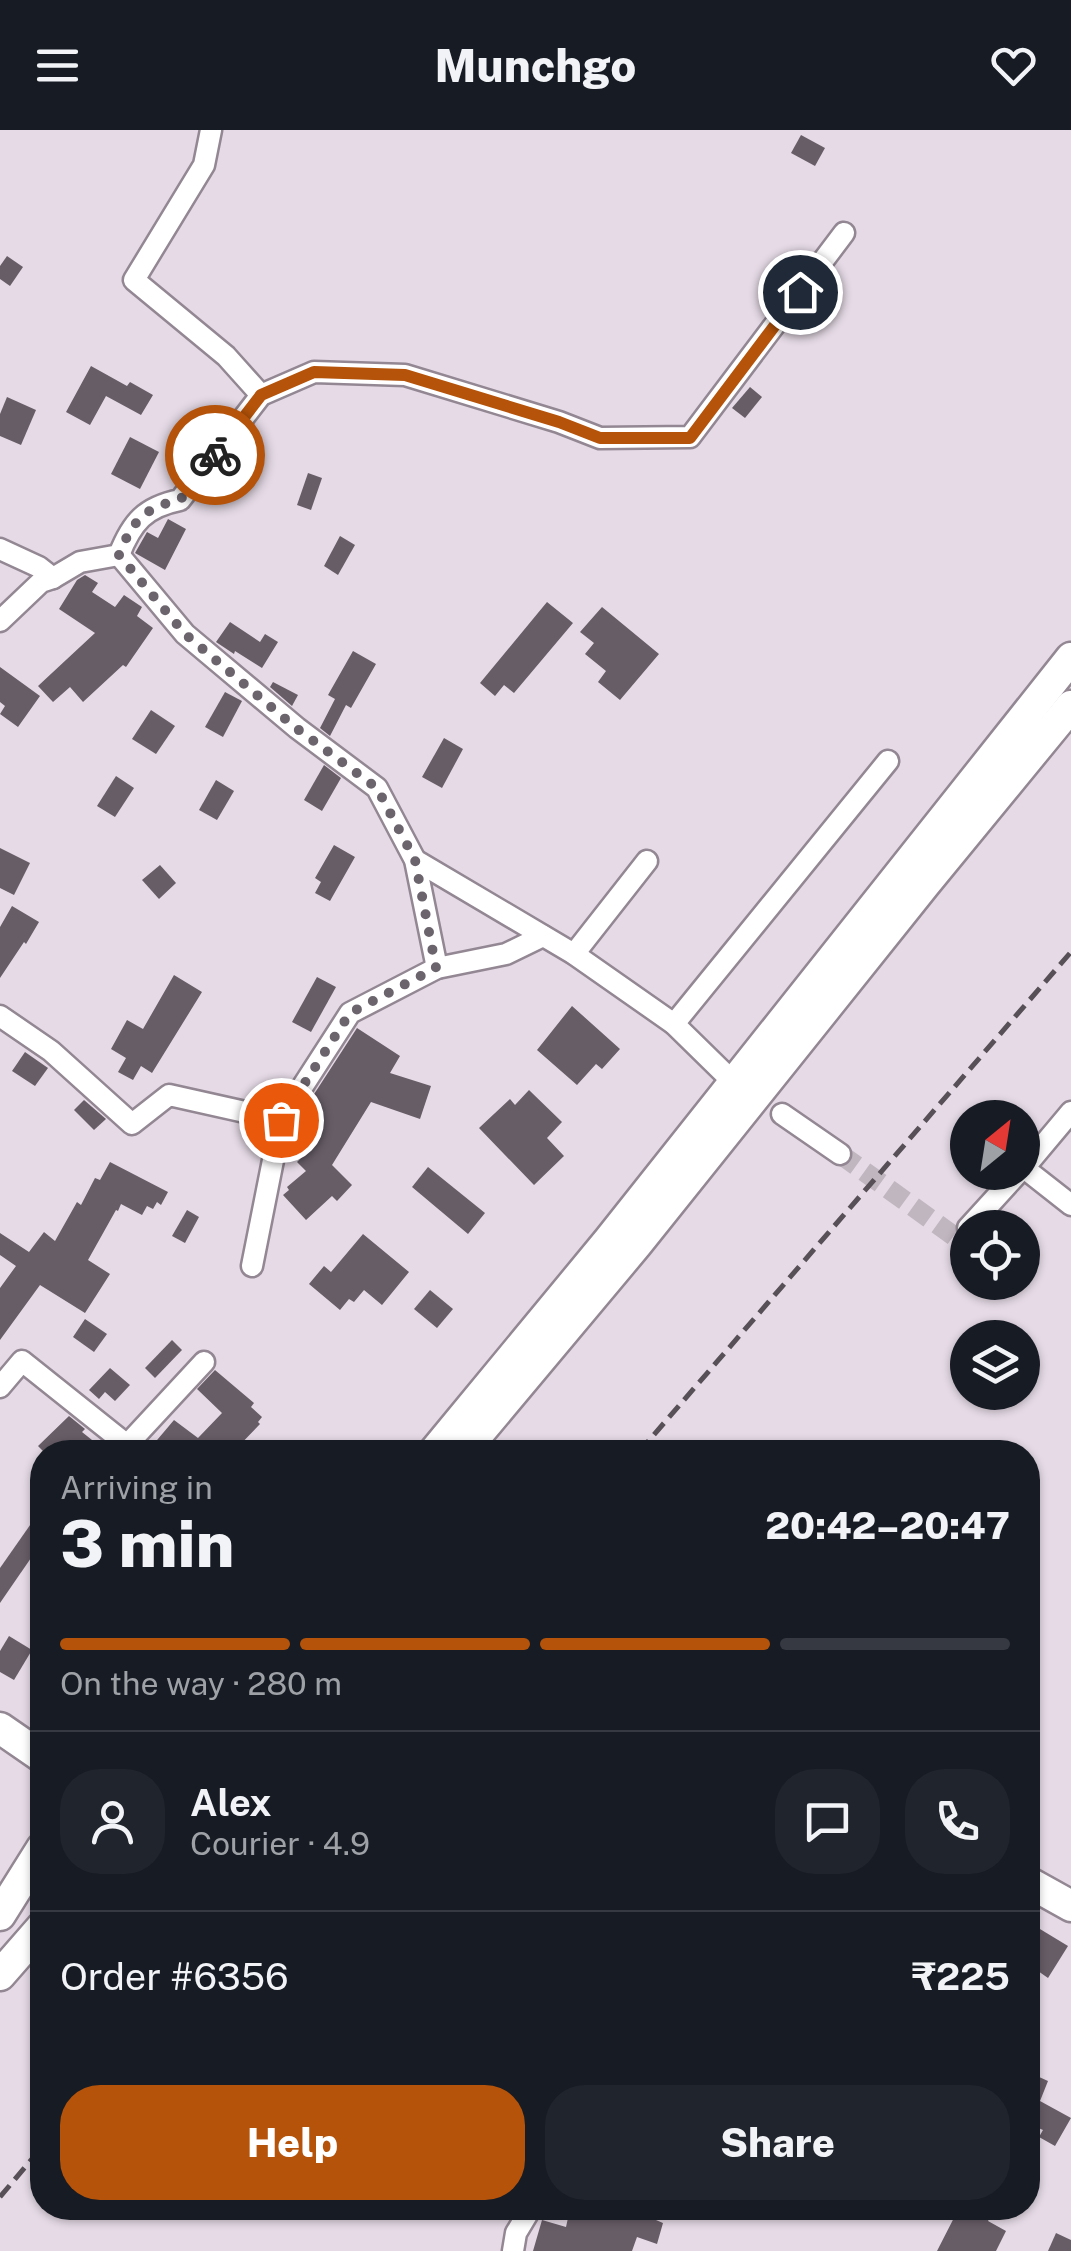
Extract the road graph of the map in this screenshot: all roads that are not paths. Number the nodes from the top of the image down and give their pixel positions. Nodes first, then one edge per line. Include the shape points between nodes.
1 (211, 130) edge
2 (844, 233) dead end
3 (261, 395) junction
4 (0, 549) edge
5 (119, 555) junction
6 (54, 578) junction
7 (0, 621) edge
8 (1071, 658) edge
9 (1071, 706) edge
10 (888, 761) dead end
11 (415, 860) junction
12 (647, 861) dead end
13 (543, 936) junction
14 (574, 954) junction
15 (436, 968) junction
16 (0, 1016) edge
17 (674, 1024) junction
18 (724, 1073) dead end
19 (1071, 1112) edge
20 (782, 1114) dead end
21 (281, 1120) junction
22 (1040, 1149) edge
23 (840, 1154) tunnel mouth
24 (1040, 1183) edge
25 (1003, 1190) edge
26 (1071, 1205) edge
27 (985, 1210) edge
28 (252, 1266) dead end
29 (204, 1362) dead end
30 (0, 1386) edge
31 (120, 1440) edge
32 (139, 1440) edge
33 (444, 1440) edge
34 (472, 1440) edge
35 (0, 1728) edge
36 (30, 1749) edge
37 (30, 1867) edge
38 (1040, 1889) edge
39 (30, 1900) edge
40 (1071, 1906) edge
41 (0, 1915) edge
42 (0, 1933) edge
43 (30, 1941) edge
44 (0, 1975) edge
45 (524, 2220) edge
46 (513, 2251) edge

1 - 3 street via 204,164 134,280 226,356
2 - 3 street via 690,438 600,438 405,375 314,372
3 - 5 street via 180,500 136,520
4 - 6 street
5 - 6 street via 80,562
5 - 11 street via 185,634 377,788
6 - 7 street
8 - 33 main road
9 - 34 main road
10 - 17 street
11 - 13 street
11 - 15 street
12 - 14 street
13 - 14 street
13 - 15 street via 506,954
14 - 17 street
15 - 21 street via 350,1013
16 - 21 street via 52,1051 132,1124 169,1095
17 - 18 street
19 - 22 street
20 - 23 street
21 - 28 street
24 - 26 street
25 - 27 street
29 - 32 street
30 - 31 street via 22,1360
35 - 36 main road
37 - 41 main road
38 - 40 main road
39 - 42 main road
43 - 44 main road
45 - 46 street

